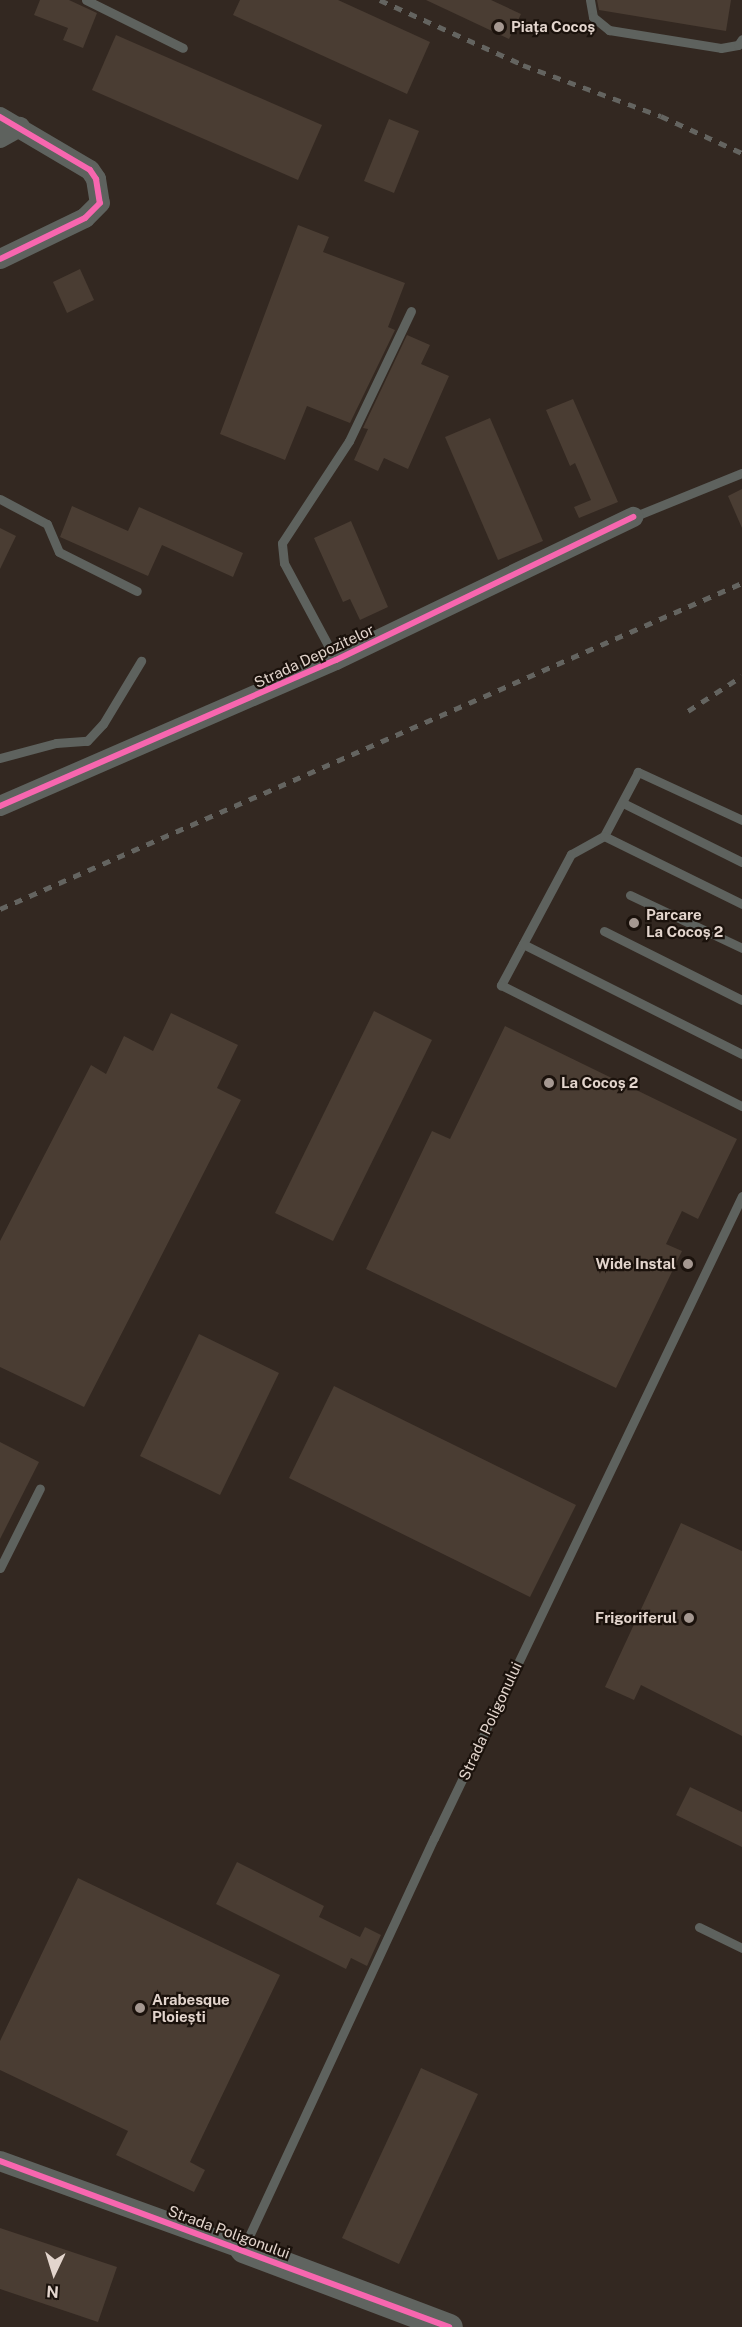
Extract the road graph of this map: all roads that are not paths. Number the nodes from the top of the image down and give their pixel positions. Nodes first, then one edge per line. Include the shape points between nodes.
1 (86, 0) edge
2 (590, 0) edge
3 (742, 39) edge
4 (183, 48) dead end
5 (0, 117) edge
6 (20, 126) junction
7 (0, 138) edge
8 (0, 259) edge
9 (411, 311) dead end
10 (742, 473) edge
11 (0, 499) edge
12 (633, 517) joint
13 (137, 591) dead end
14 (336, 660) junction
15 (141, 661) dead end
16 (0, 758) edge
17 (623, 803) junction
18 (0, 806) edge
19 (742, 820) edge
20 (604, 836) junction
21 (742, 862) edge
22 (630, 895) dead end
23 (742, 904) edge
24 (604, 931) dead end
25 (523, 944) junction
26 (742, 948) edge
27 (742, 1000) edge
28 (742, 1054) edge
29 (742, 1106) edge
30 (742, 1196) edge
31 (40, 1488) dead end
32 (0, 1568) edge
33 (699, 1927) dead end
34 (742, 1947) edge
35 (0, 2161) edge
36 (243, 2249) junction
37 (449, 2327) edge

1 - 4 lane
2 - 3 lane via 593,17 609,30 721,48 738,45
5 - 6 street
6 - 7 street
6 - 8 street via 90,170 96,179 100,203 85,218
9 - 14 lane via 349,441 282,543 285,563
10 - 12 lane
11 - 13 lane via 47,524 59,552
12 - 14 street, Strada Depozitelor
14 - 18 street, Strada Depozitelor
15 - 16 lane via 87,741 56,743
17 - 19 lane via 638,772
17 - 20 lane
17 - 21 lane
20 - 23 lane
20 - 25 lane via 571,854
22 - 26 lane
24 - 27 lane
25 - 28 lane
25 - 29 lane via 501,985
30 - 36 lane, Strada Poligonului
31 - 32 lane
33 - 34 lane
35 - 36 street, Strada Poligonului
36 - 37 street, Strada Poligonului

